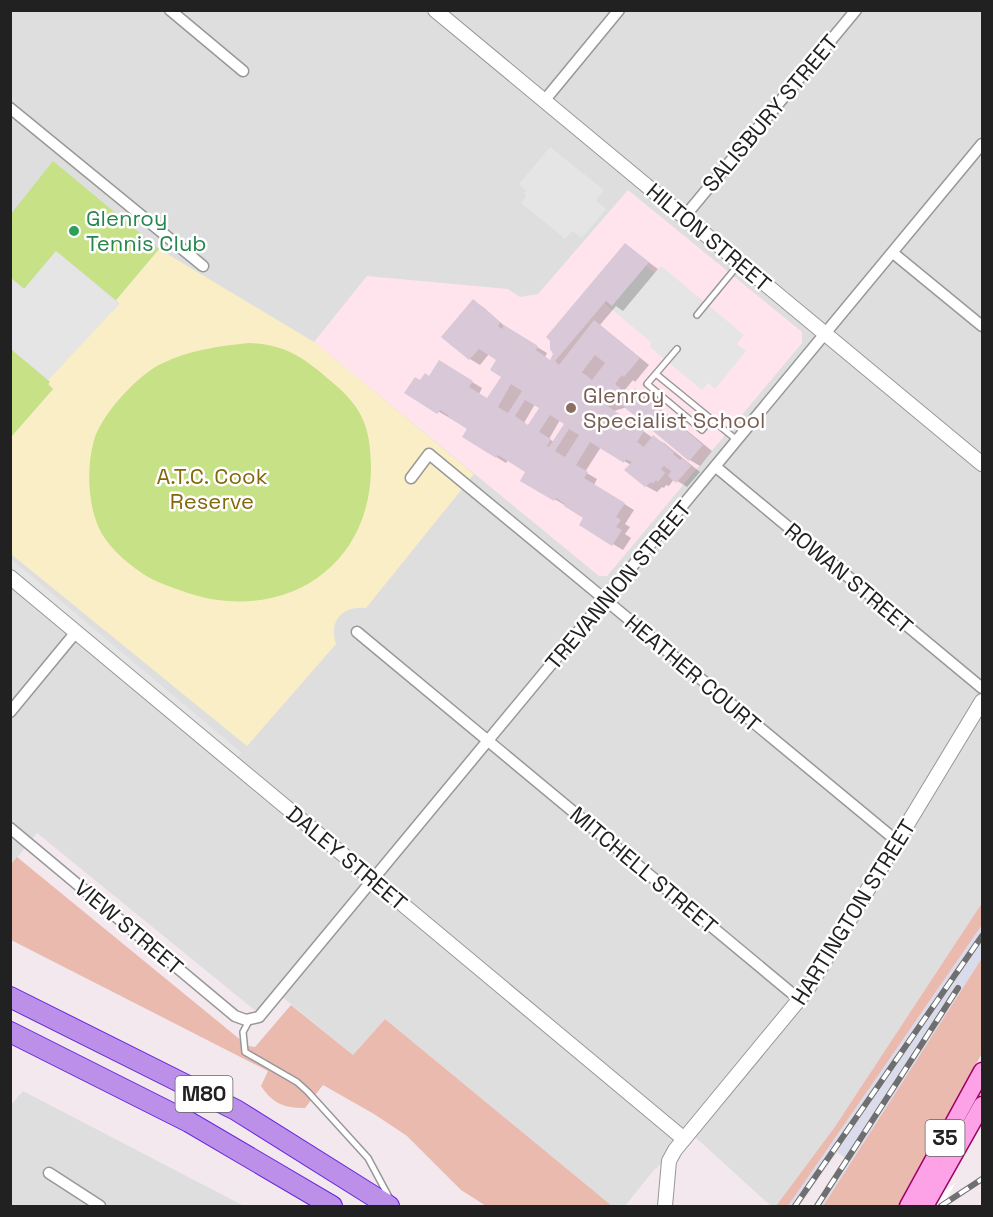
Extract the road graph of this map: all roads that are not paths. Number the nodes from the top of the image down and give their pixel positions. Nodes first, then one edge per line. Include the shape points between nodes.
1 (170, 10) edge
2 (435, 10) edge
3 (619, 10) edge
4 (856, 10) edge
5 (243, 71) dead end
6 (544, 101) junction
7 (10, 108) edge
8 (982, 144) edge
9 (685, 216) junction
10 (893, 252) junction
11 (741, 263) junction
12 (202, 267) dead end
13 (697, 315) dead end
14 (982, 326) edge
15 (826, 334) junction
16 (677, 348) dead end
17 (656, 374) junction
18 (711, 419) junction
19 (738, 441) junction
20 (982, 464) edge
21 (716, 467) junction
22 (411, 478) dead end
23 (10, 577) edge
24 (605, 600) junction
25 (76, 632) junction
26 (357, 632) dead end
27 (982, 688) edge
28 (982, 701) edge
29 (10, 712) edge
30 (489, 741) junction
31 (10, 828) edge
32 (898, 842) junction
33 (374, 880) junction
34 (10, 998) edge
35 (800, 1000) junction
36 (249, 1020) junction
37 (10, 1032) edge
38 (982, 1071) edge
39 (982, 1105) edge
40 (684, 1139) junction
41 (49, 1173) dead end
42 (926, 1205) edge
43 (100, 1206) edge
44 (332, 1206) edge
45 (389, 1206) edge
46 (395, 1206) edge
47 (665, 1206) edge
48 (908, 1206) edge

1 - 5 street
2 - 6 street, HILTON STREET
3 - 6 street
4 - 9 street, SALISBURY STREET
6 - 9 street, HILTON STREET
7 - 12 street
8 - 10 street, TREVANNION STREET
9 - 11 street, HILTON STREET
10 - 14 street
10 - 15 street, TREVANNION STREET
11 - 13 lane
11 - 15 street, HILTON STREET
15 - 19 street, TREVANNION STREET
15 - 20 street, HILTON STREET
16 - 17 lane
17 - 18 lane
17 - 18 lane via 647,384 702,430
18 - 19 lane
19 - 21 street, TREVANNION STREET
21 - 24 street, TREVANNION STREET
21 - 27 street, ROWAN STREET
22 - 24 street, HEATHER COURT via 429,454
23 - 25 street, DALEY STREET
24 - 30 street, TREVANNION STREET
24 - 32 street, HEATHER COURT
25 - 29 street
25 - 33 street, DALEY STREET
26 - 30 street, MITCHELL STREET
28 - 32 street, HARTINGTON STREET
30 - 33 street, TREVANNION STREET
30 - 35 street, MITCHELL STREET
31 - 36 street, VIEW STREET via 235,1016
32 - 35 street, HARTINGTON STREET
33 - 36 street, TREVANNION STREET via 262,1016
33 - 40 street, DALEY STREET
34 - 45 highway, M80 via 236,1110
35 - 40 street, HARTINGTON STREET
36 - 46 lane via 243,1032 245,1052 308,1092 368,1158
37 - 44 highway, M80 via 189,1122
38 - 48 main road, 35
39 - 42 main road, 35
40 - 47 street, HARTINGTON STREET via 669,1161
41 - 43 street

